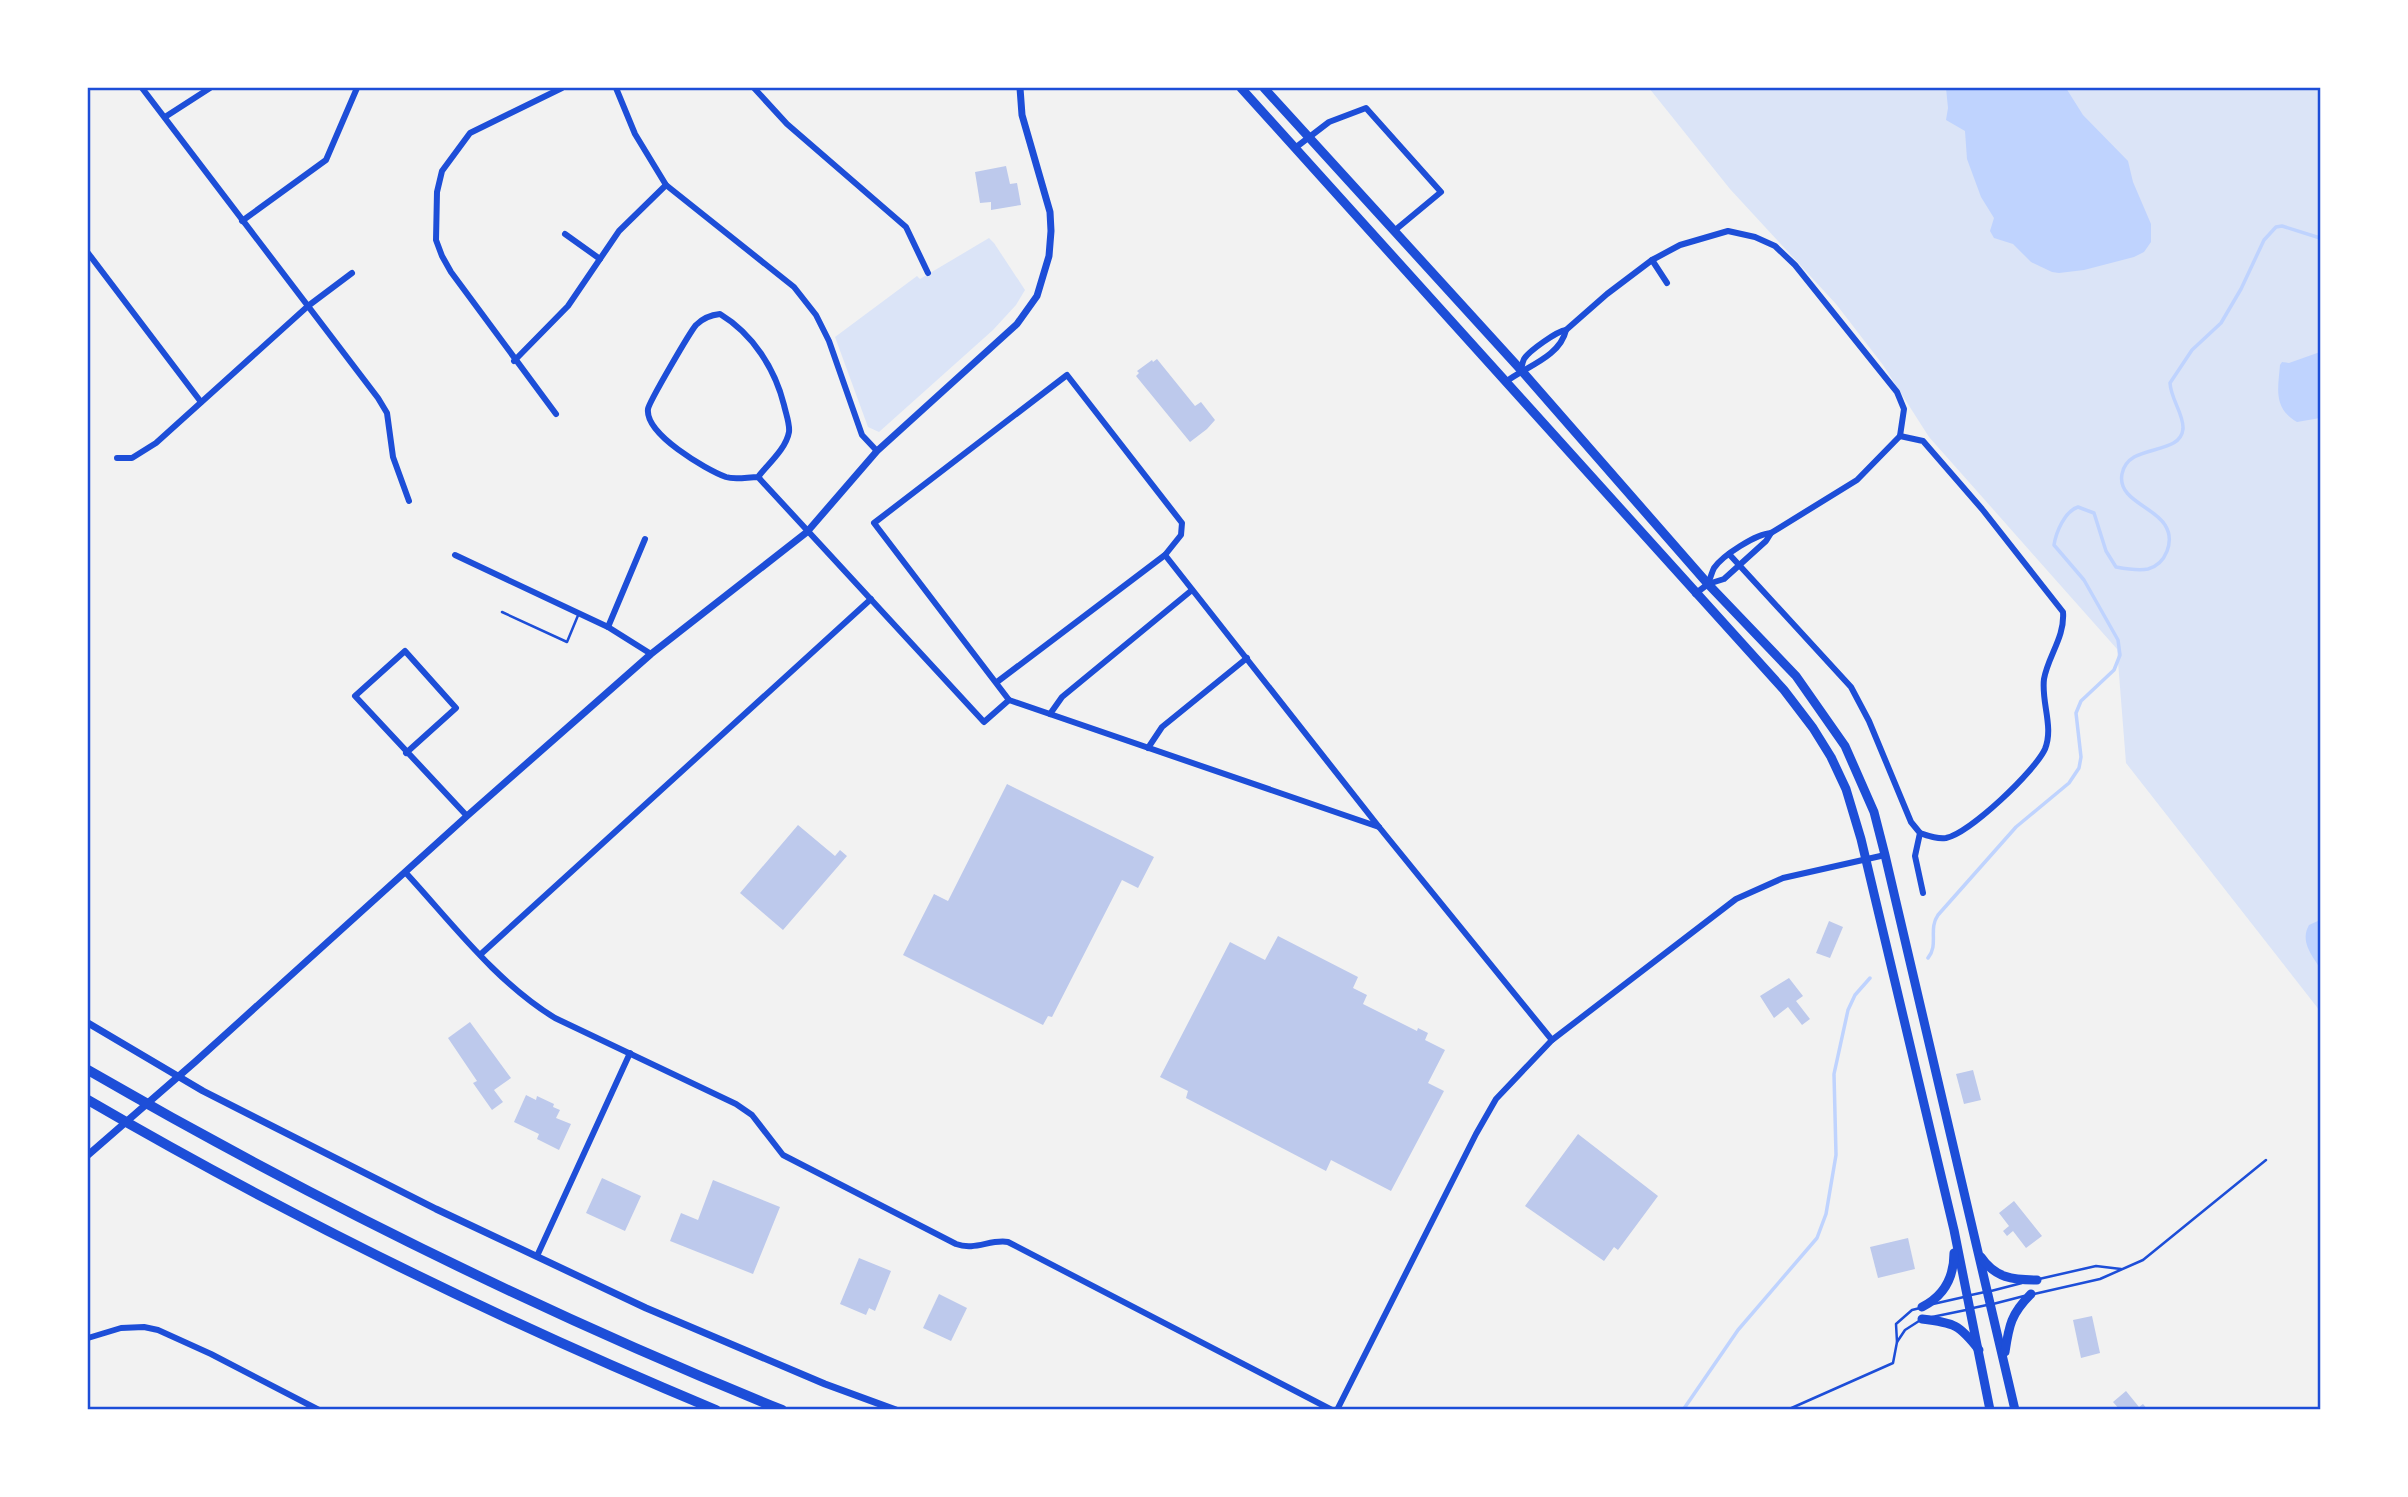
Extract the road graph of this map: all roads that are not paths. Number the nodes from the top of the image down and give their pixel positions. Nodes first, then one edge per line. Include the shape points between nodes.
1 (142, 88) edge
2 (210, 88) edge
3 (357, 88) edge
4 (562, 88) edge
5 (616, 88) edge
6 (754, 88) edge
7 (1020, 88) edge
8 (1241, 88) edge
9 (1264, 88) edge
10 (166, 117) junction
11 (1309, 137) junction
12 (1296, 148) junction
13 (666, 185) junction
14 (243, 221) junction
15 (1394, 231) junction
16 (565, 234) dead end
17 (88, 253) edge
18 (600, 259) junction
19 (1652, 260) junction
20 (352, 273) dead end
21 (928, 273) dead end
22 (1667, 283) dead end
23 (308, 306) junction
24 (1566, 330) junction
25 (514, 361) junction
26 (1521, 370) junction
27 (1507, 381) junction
28 (201, 402) junction
29 (556, 414) dead end
30 (1900, 436) junction
31 (877, 451) junction
32 (117, 458) dead end
33 (758, 477) junction
34 (409, 501) dead end
35 (807, 532) junction
36 (1771, 533) junction
37 (645, 539) dead end
38 (1728, 554) junction
39 (455, 555) dead end
40 (1165, 555) junction
41 (1738, 565) junction
42 (1708, 584) junction
43 (1192, 590) junction
44 (1695, 594) junction
45 (871, 599) junction
46 (502, 612) dead end
47 (579, 613) junction
48 (608, 626) junction
49 (651, 654) junction
50 (1247, 657) junction
51 (997, 682) junction
52 (1009, 700) junction
53 (1050, 714) junction
54 (1148, 748) junction
55 (406, 753) junction
56 (467, 816) junction
57 (1379, 827) junction
58 (1920, 833) junction
59 (1885, 855) junction
60 (1867, 859) junction
61 (406, 873) junction
62 (1923, 893) dead end
63 (481, 954) junction
64 (88, 1023) edge
65 (1923, 1024) junction
66 (1907, 1027) junction
67 (1552, 1040) junction
68 (630, 1053) junction
69 (88, 1070) edge
70 (88, 1100) edge
71 (88, 1155) edge
72 (2266, 1160) dead end
73 (1954, 1230) junction
74 (1978, 1251) junction
75 (537, 1256) junction
76 (2121, 1269) junction
77 (2037, 1280) junction
78 (1988, 1291) junction
79 (2031, 1294) junction
80 (1968, 1296) junction
81 (1992, 1304) junction
82 (1922, 1307) junction
83 (1971, 1308) junction
84 (1922, 1319) junction
85 (88, 1338) edge
86 (1897, 1342) junction
87 (1980, 1352) junction
88 (2004, 1357) junction
89 (319, 1409) edge
90 (716, 1409) edge
91 (782, 1409) edge
92 (896, 1409) edge
93 (1334, 1409) edge
94 (1787, 1409) edge
95 (1990, 1409) edge
96 (2015, 1409) edge

1 - 10 street
2 - 10 street
3 - 14 street via 326,160
4 - 25 street via 470,132 443,171 437,192 435,225 442,256
5 - 13 street via 635,134
6 - 21 street via 787,124 906,228
7 - 31 street via 1022,115 1050,212 1049,256 1037,296 1017,324
8 - 12 main road
9 - 11 main road
10 - 14 street
11 - 12 street
11 - 15 main road
11 - 15 street via 1329,122 1366,108 1441,192
12 - 27 main road
13 - 18 street via 619,231
13 - 31 street via 794,287 816,315 862,436
14 - 23 street
15 - 26 main road
16 - 18 street
17 - 28 street
18 - 25 street via 568,306
19 - 22 street
19 - 24 street
19 - 30 street via 1679,245 1728,231 1775,246 1897,392 1904,409
20 - 23 street
23 - 28 street
23 - 34 street via 387,413 393,457
24 - 26 street via 1550,354 1533,368
24 - 26 street via 1524,359
25 - 29 street
26 - 27 street
26 - 42 main road
27 - 44 main road
28 - 32 street via 156,443 132,458
30 - 36 street via 1857,480
30 - 58 street via 1923,441 2063,612 2064,625 2045,677 2049,732 2039,761 1974,824 1945,838
31 - 35 street
33 - 33 street via 789,433 782,396 768,361 744,333 720,314 711,315 689,334 648,408 650,422 673,445 728,478
33 - 35 street
35 - 45 street
35 - 49 street
36 - 38 street via 1763,533
36 - 41 street
37 - 48 street
38 - 41 street
38 - 42 street via 1714,568
39 - 47 street
40 - 43 street
40 - 51 street
40 - 51 street via 1181,536 1182,523 1067,374 874,523
41 - 42 street via 1724,579
41 - 58 street via 1851,687
42 - 44 street
42 - 59 main road via 1796,676 1846,746 1874,812
43 - 50 street
43 - 53 street via 1062,697
44 - 60 main road via 1813,727 1846,789
45 - 52 street via 984,722
45 - 63 street
46 - 47 lane via 567,642
47 - 48 street
48 - 49 street
49 - 56 street
50 - 54 street via 1162,727
50 - 57 street
51 - 52 street
52 - 53 street
53 - 54 street
54 - 57 street
55 - 55 street via 355,696 405,651 456,708
55 - 56 street
56 - 61 street
57 - 67 street
58 - 62 street via 1915,856
59 - 60 street
59 - 65 main road
60 - 66 main road
60 - 67 street via 1783,878 1736,899
61 - 63 street
61 - 71 street
63 - 68 street via 531,1003
64 - 75 street via 203,1091
65 - 66 main road
65 - 74 main road
66 - 73 main road
67 - 93 street via 1496,1098
68 - 75 street
68 - 93 street via 745,1110 783,1154 956,1244 971,1247 1008,1242
69 - 91 highway via 387,1232 564,1316
70 - 90 highway via 367,1250 555,1340
72 - 76 lane via 2155,1251
73 - 80 main road
73 - 82 main road via 1950,1280 1942,1293
74 - 77 main road via 2000,1276
74 - 78 main road
75 - 92 street via 646,1308
76 - 77 lane via 2096,1266
76 - 79 lane via 2100,1279
77 - 78 lane
78 - 80 lane
78 - 81 main road
79 - 81 lane
79 - 88 main road via 2012,1317
80 - 82 lane
80 - 83 main road
81 - 83 lane
81 - 88 main road
82 - 86 lane via 1896,1324
83 - 84 lane
83 - 87 main road
84 - 86 lane
84 - 87 main road via 1958,1326
85 - 89 street via 121,1328 158,1330
86 - 94 lane via 1893,1363
87 - 95 main road
88 - 96 main road

